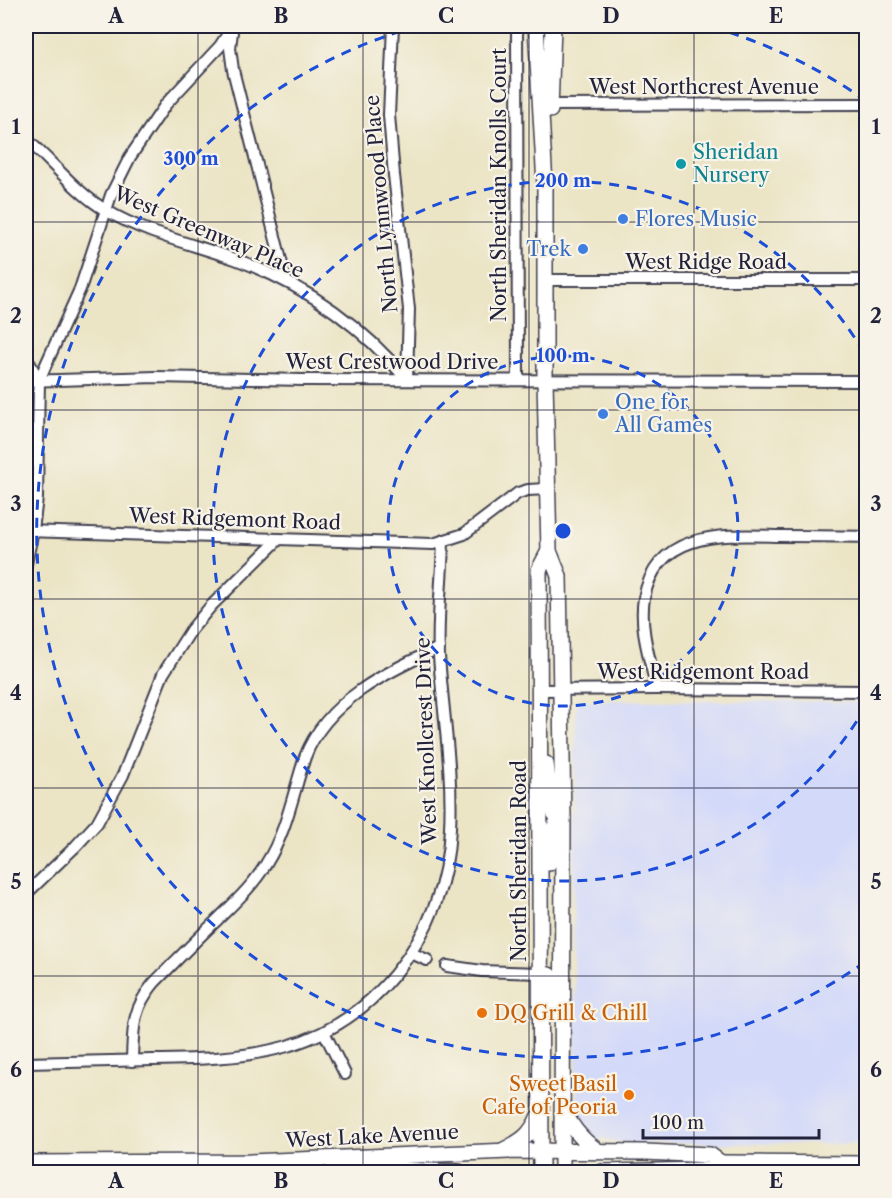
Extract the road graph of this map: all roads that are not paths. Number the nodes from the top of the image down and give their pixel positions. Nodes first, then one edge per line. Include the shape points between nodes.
1 (233, 26) edge
2 (393, 26) edge
3 (516, 26) edge
4 (536, 26) edge
5 (553, 26) edge
6 (867, 104) edge
7 (546, 105) junction
8 (26, 139) edge
9 (106, 210) junction
10 (286, 280) junction
11 (545, 280) junction
12 (867, 280) edge
13 (26, 357) edge
14 (39, 380) junction
15 (407, 380) junction
16 (518, 380) junction
17 (545, 380) junction
18 (26, 381) edge
19 (867, 381) edge
20 (547, 489) junction
21 (29, 530) edge
22 (867, 537) edge
23 (279, 539) junction
24 (443, 542) junction
25 (549, 551) junction
26 (26, 564) edge
27 (439, 648) junction
28 (657, 689) junction
29 (539, 690) junction
30 (561, 690) junction
31 (867, 692) edge
32 (539, 741) junction
33 (563, 818) junction
34 (26, 894) edge
35 (540, 900) junction
36 (411, 953) junction
37 (427, 960) dead end
38 (447, 966) dead end
39 (540, 973) junction
40 (562, 1024) junction
41 (324, 1032) junction
42 (132, 1061) junction
43 (26, 1063) edge
44 (345, 1074) dead end
45 (541, 1110) junction
46 (562, 1110) junction
47 (502, 1151) junction
48 (541, 1151) junction
49 (562, 1151) junction
50 (598, 1151) junction
51 (26, 1163) edge
52 (721, 1163) junction
53 (867, 1164) edge
54 (302, 1167) edge
55 (91, 1168) edge
56 (605, 1172) edge
57 (459, 1173) edge
58 (541, 1173) edge
59 (562, 1173) edge

1 - 9 street via 140,140
1 - 10 street via 233,69
2 - 15 street, North Lynnwood Place via 389,116 409,309
3 - 16 street, North Sheridan Knolls Court
4 - 7 main road, North Sheridan Road
5 - 7 main road, North Sheridan Road
6 - 7 street, West Northcrest Avenue
7 - 11 main road, North Sheridan Road
8 - 9 street, West Greenway Place
9 - 10 street, West Greenway Place via 151,231
9 - 14 street via 80,289
10 - 15 street, West Greenway Place via 356,327
11 - 12 street, West Ridge Road
11 - 17 main road, North Sheridan Road
13 - 14 street
14 - 15 street, West Crestwood Drive
14 - 18 street, West Crestwood Drive
14 - 21 street via 38,489
15 - 16 street, West Crestwood Drive
16 - 17 street, West Crestwood Drive
17 - 19 street, West Crestwood Drive
17 - 20 main road, North Sheridan Road
20 - 24 street via 518,493 466,532
20 - 25 main road, North Sheridan Road
21 - 23 street, West Ridgemont Road
21 - 26 street
22 - 28 street via 715,536 698,539 674,551 656,570 644,600 645,634
23 - 24 street, West Ridgemont Road
23 - 34 street via 191,630 163,674 123,775 97,823
24 - 27 street, West Knollcrest Drive
25 - 29 main road, North Sheridan Road via 539,570
25 - 30 main road, North Sheridan Road via 559,576
27 - 36 street, West Knollcrest Drive via 450,798 449,848 438,898
27 - 42 street via 359,691 322,726 309,750 285,826 264,868 141,1000 135,1018
28 - 30 street, West Ridgemont Road
28 - 31 street, West Ridgemont Road
29 - 30 street, West Ridgemont Road
29 - 32 main road, North Sheridan Road
30 - 33 main road, North Sheridan Road
32 - 33 main road via 549,771 551,806
32 - 35 main road, North Sheridan Road
33 - 35 main road via 555,823 550,837 549,871
33 - 40 main road, North Sheridan Road
35 - 39 main road, North Sheridan Road
36 - 37 street
36 - 41 street, West Knollcrest Drive via 379,991
38 - 39 street
39 - 40 main road via 551,979 553,1007
39 - 45 main road, North Sheridan Road
40 - 46 main road, North Sheridan Road
41 - 42 street, West Knollcrest Drive via 245,1056
41 - 44 street
42 - 43 street, West Knollcrest Drive
45 - 47 main road via 533,1129 519,1143
45 - 48 main road, North Sheridan Road
46 - 49 main road, North Sheridan Road
46 - 50 main road via 577,1134
47 - 48 main road, West Lake Avenue
47 - 54 main road, West Lake Avenue
48 - 49 main road, West Lake Avenue
48 - 58 main road, North Sheridan Road
49 - 50 main road, West Lake Avenue
49 - 59 main road, North Sheridan Road
50 - 52 main road, West Lake Avenue via 710,1155
51 - 55 main road, West Lake Avenue
52 - 53 main road, West Lake Avenue
52 - 56 main road, West Lake Avenue via 711,1170
54 - 55 main road, West Lake Avenue via 202,1163
54 - 57 main road, West Lake Avenue

